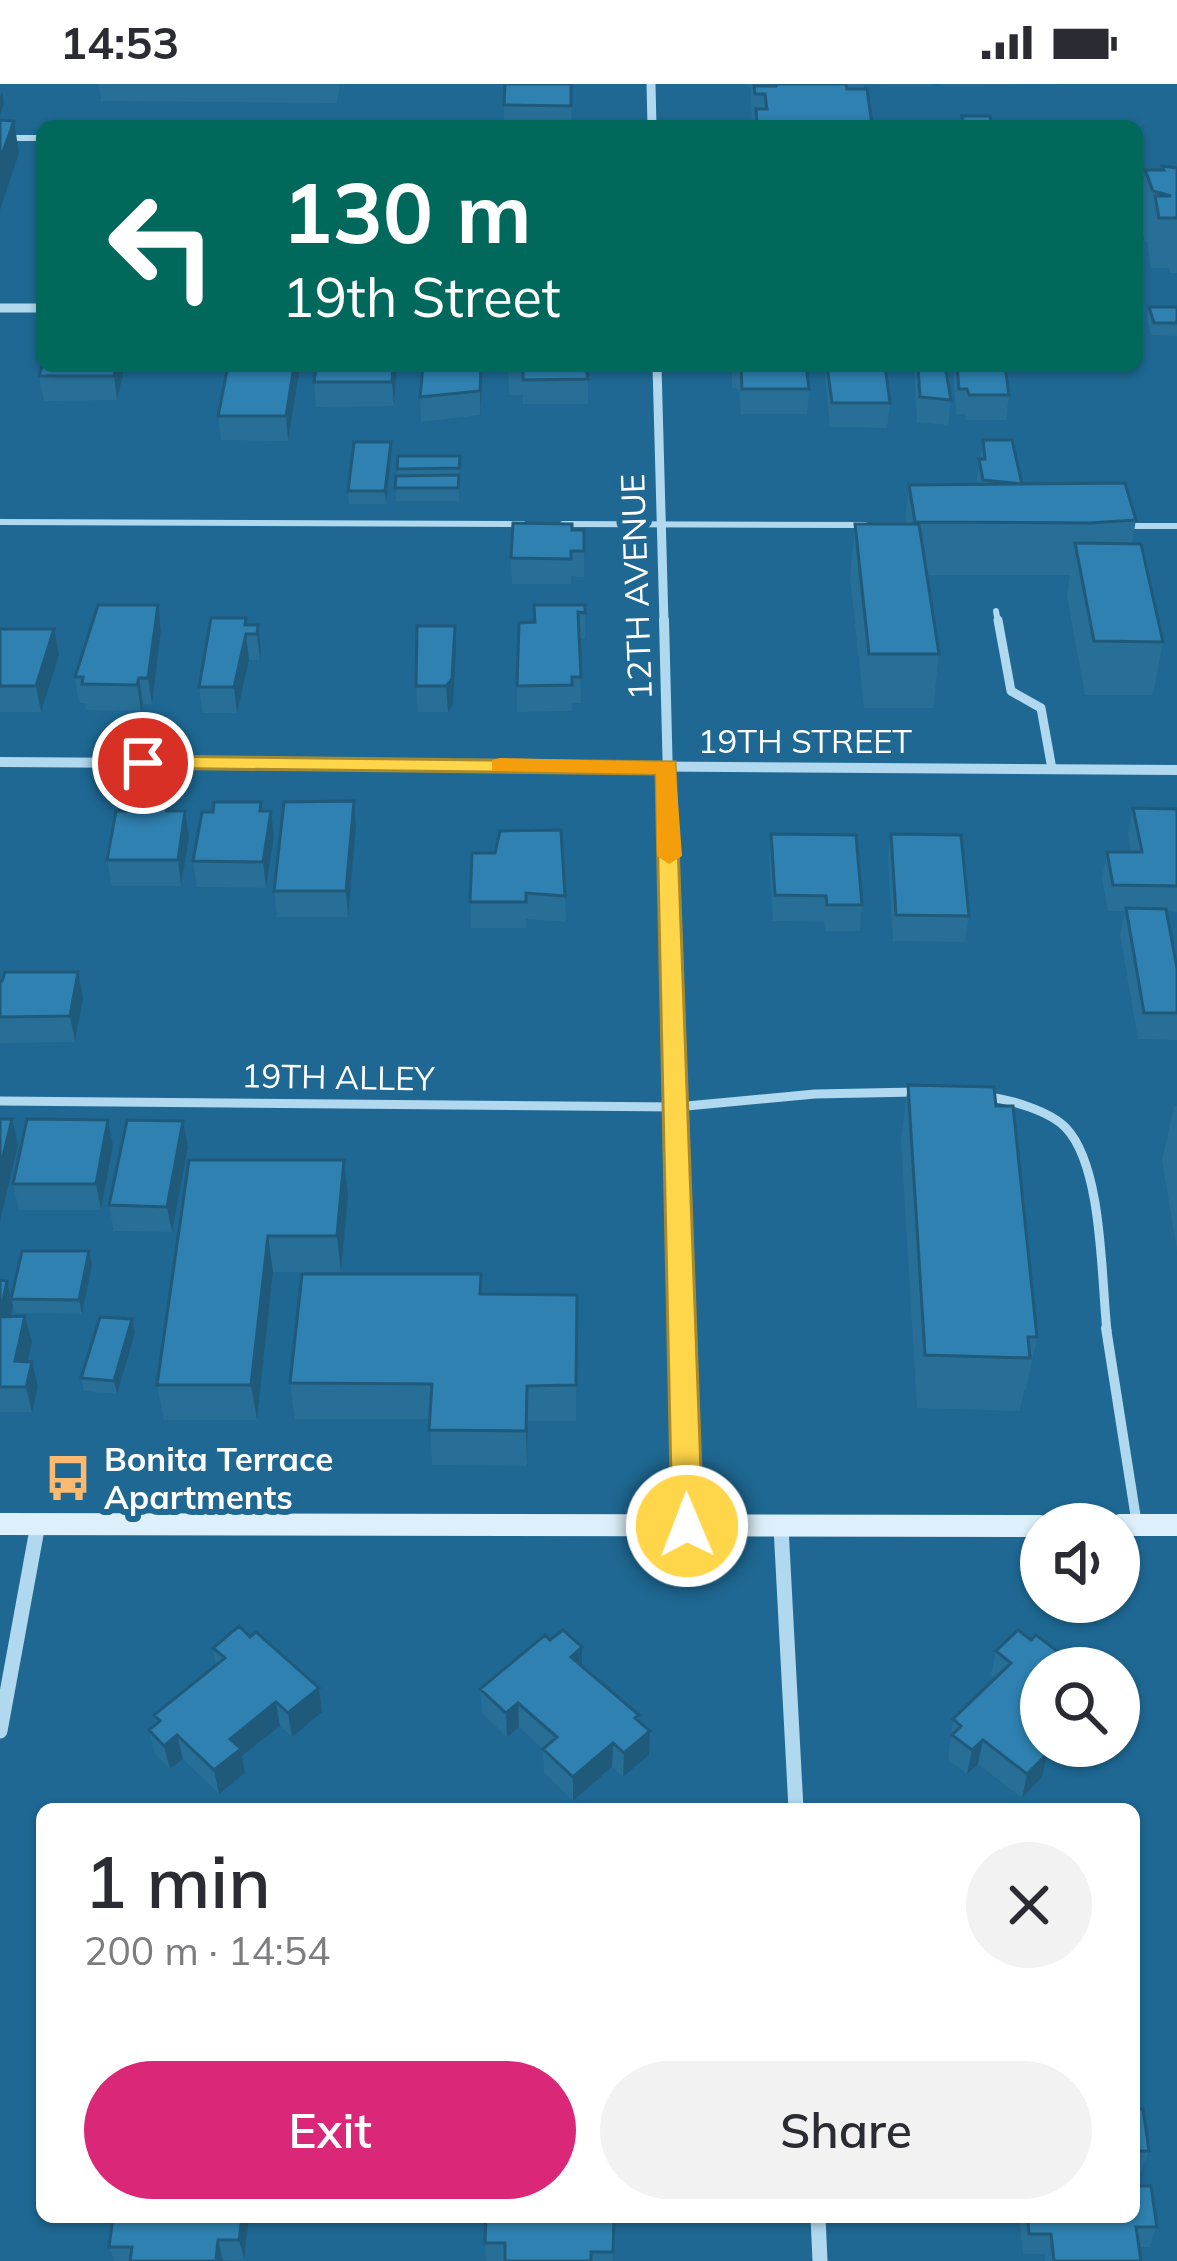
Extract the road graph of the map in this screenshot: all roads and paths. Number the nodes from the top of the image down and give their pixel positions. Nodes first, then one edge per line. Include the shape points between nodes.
1 (651, 84) edge
2 (652, 120) edge
3 (0, 138) edge
4 (36, 138) edge
5 (0, 308) edge
6 (36, 308) edge
7 (657, 372) edge
8 (0, 522) edge
9 (661, 525) junction
10 (872, 526) edge
11 (1107, 526) edge
12 (1177, 526) edge
13 (996, 611) dead end
14 (0, 762) edge
15 (667, 767) junction
16 (1052, 769) junction
17 (1177, 770) edge
18 (922, 1091) edge
19 (965, 1094) edge
20 (0, 1101) edge
21 (676, 1107) junction
22 (1126, 1503) edge
23 (0, 1524) edge
24 (38, 1525) junction
25 (1140, 1525) edge
26 (1177, 1525) edge
27 (687, 1526) junction
28 (1020, 1526) edge
29 (781, 1527) junction
30 (0, 1731) edge
31 (796, 1803) edge
32 (818, 2223) edge
33 (820, 2261) edge

1 - 2 street
3 - 4 lane
5 - 6 street
7 - 9 street, 12TH AVENUE
8 - 9 lane
9 - 10 lane
9 - 15 street, 12TH AVENUE
11 - 12 lane
13 - 16 lane via 1011,691 1041,708
14 - 15 street, 19TH STREET
15 - 16 street, 19TH STREET
15 - 21 street, 12TH AVENUE
16 - 17 street, 19TH STREET
18 - 21 lane, 19TH ALLEY
19 - 22 lane via 1007,1100 1066,1126 1089,1173
20 - 21 lane, 19TH ALLEY
21 - 27 street, 12TH AVENUE
23 - 24 main road
24 - 27 main road
24 - 30 street
25 - 26 main road
27 - 29 main road
28 - 29 main road
29 - 31 street
32 - 33 street

